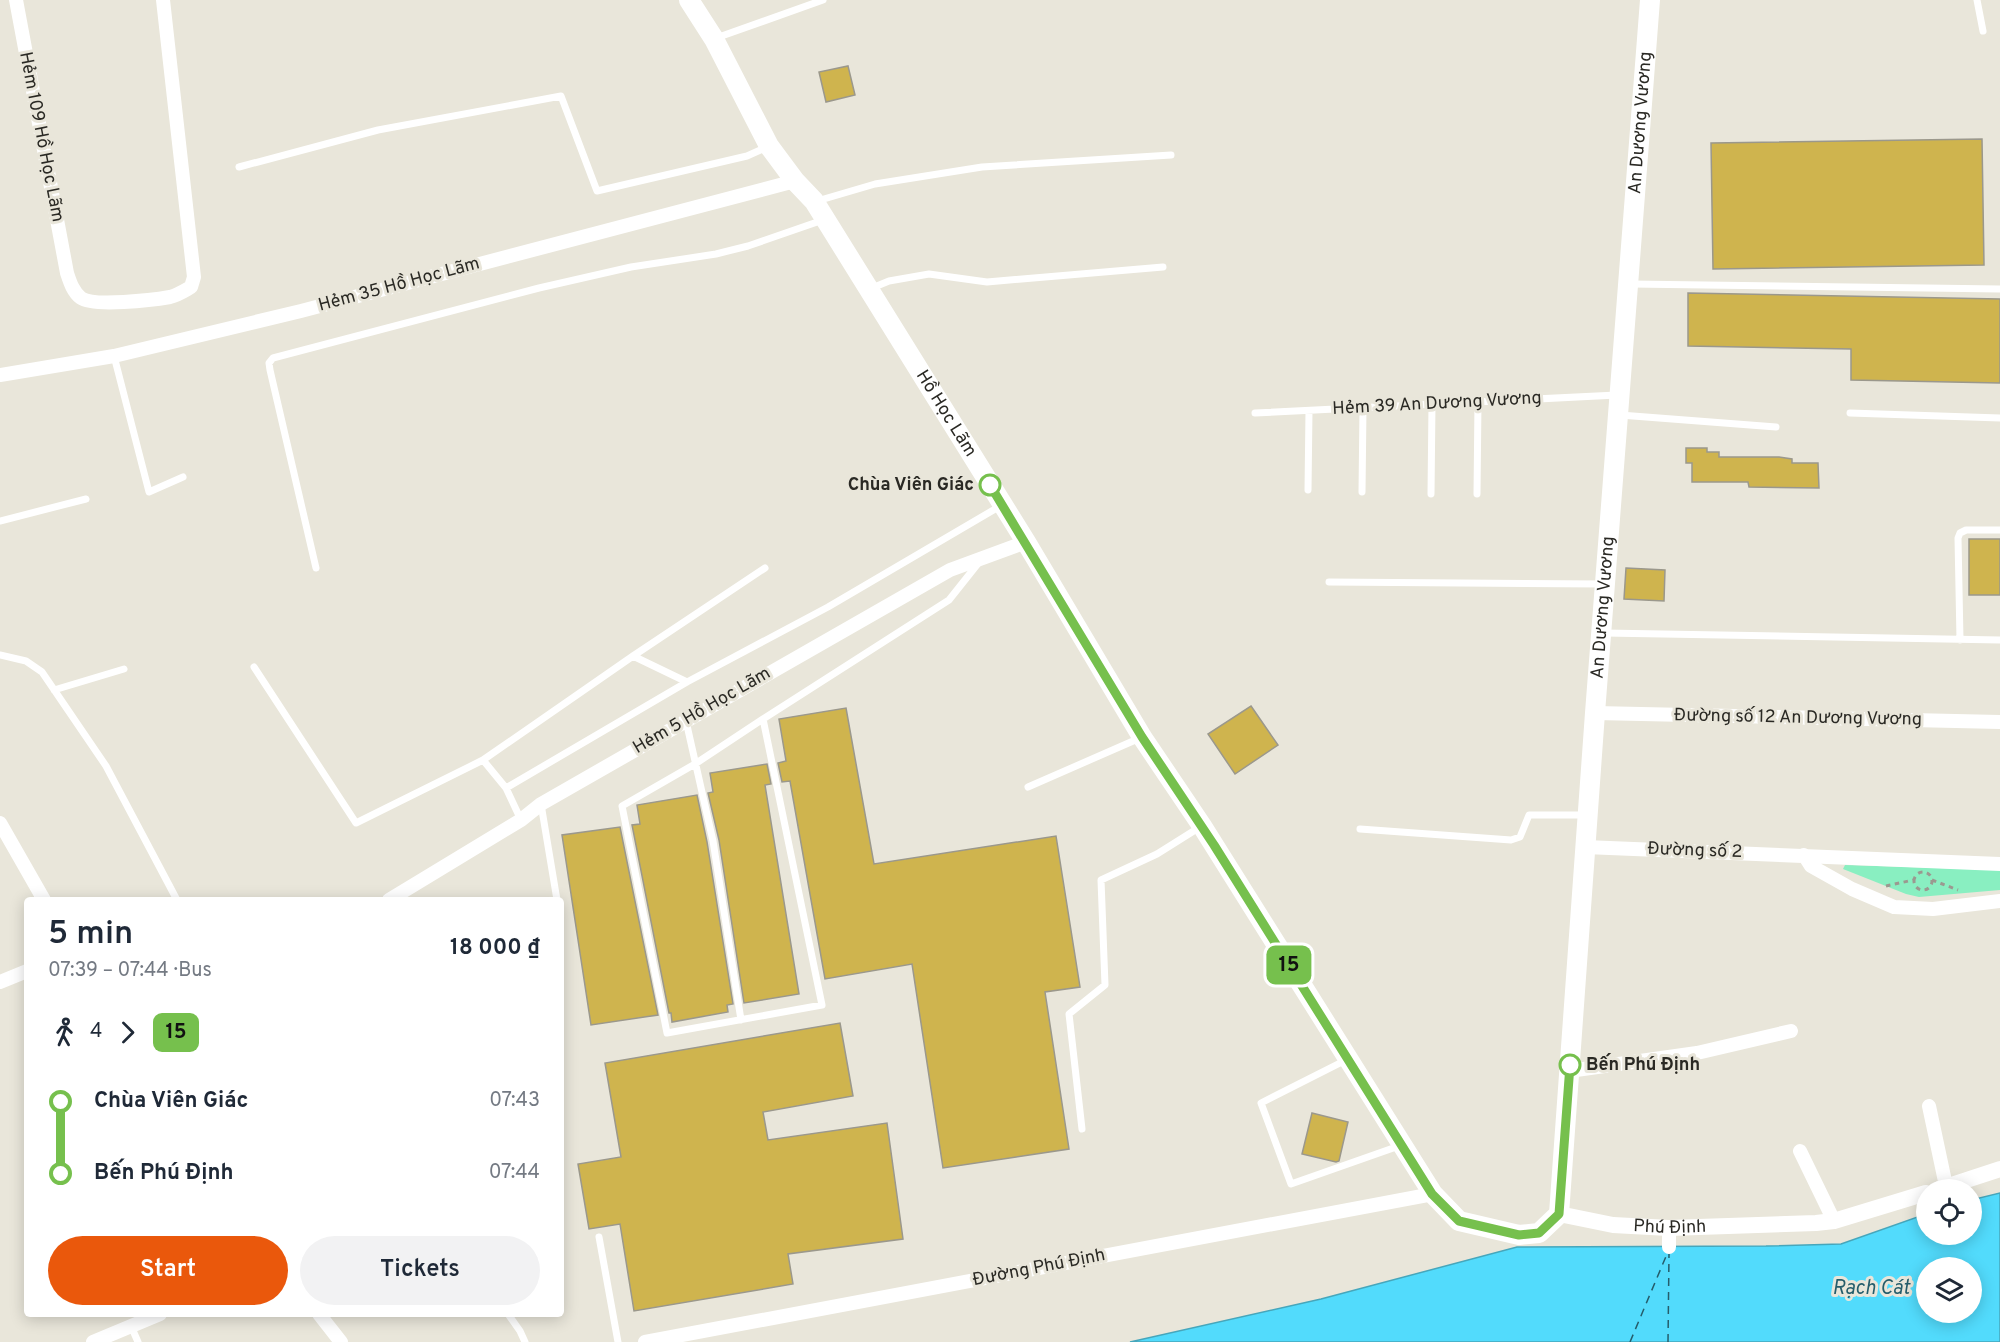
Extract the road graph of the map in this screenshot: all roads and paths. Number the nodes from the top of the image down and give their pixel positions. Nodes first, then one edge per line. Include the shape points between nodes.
1 (16, 0) edge
2 (162, 0) edge
3 (689, 0) edge
4 (823, 0) edge
5 (1650, 0) edge
6 (1977, 0) edge
7 (1983, 31) dead end
8 (714, 39) junction
9 (769, 146) junction
10 (1171, 155) dead end
11 (239, 167) dead end
12 (795, 181) junction
13 (814, 201) junction
14 (825, 219) junction
15 (1163, 267) dead end
16 (1628, 284) junction
17 (870, 289) junction
18 (2000, 289) edge
19 (114, 356) junction
20 (0, 375) edge
21 (1619, 395) junction
22 (1478, 402) junction
23 (1432, 404) junction
24 (1363, 408) junction
25 (1309, 411) junction
26 (1255, 413) dead end
27 (1850, 413) dead end
28 (1618, 415) junction
29 (2000, 418) edge
30 (1776, 427) dead end
31 (183, 477) dead end
32 (1308, 490) dead end
33 (1362, 492) dead end
34 (1431, 494) dead end
35 (1477, 494) dead end
36 (86, 499) dead end
37 (1002, 505) junction
38 (0, 521) edge
39 (2000, 530) edge
40 (1026, 542) junction
41 (981, 558) junction
42 (316, 568) dead end
43 (765, 568) dead end
44 (1329, 582) dead end
45 (1605, 584) junction
46 (1601, 633) junction
47 (1960, 640) junction
48 (2000, 640) edge
49 (0, 655) edge
50 (633, 656) junction
51 (254, 667) dead end
52 (124, 669) dead end
53 (687, 682) junction
54 (54, 690) junction
55 (1595, 713) junction
56 (764, 719) junction
57 (686, 721) junction
58 (2000, 723) edge
59 (1142, 737) junction
60 (483, 760) junction
61 (695, 764) junction
62 (1028, 787) dead end
63 (506, 788) junction
64 (541, 804) junction
65 (1588, 816) junction
66 (521, 820) junction
67 (0, 823) edge
68 (1202, 826) junction
69 (1360, 829) dead end
70 (1585, 847) junction
71 (1804, 855) junction
72 (2000, 864) edge
73 (1929, 888) joint
74 (42, 897) edge
75 (175, 897) edge
76 (394, 897) edge
77 (556, 897) edge
78 (2000, 901) edge
79 (24, 972) edge
80 (0, 982) edge
81 (741, 1020) junction
82 (1791, 1031) dead end
83 (1348, 1059) junction
84 (1569, 1071) junction
85 (1929, 1106) dead end
86 (1082, 1129) dead end
87 (1403, 1144) junction
88 (1800, 1151) dead end
89 (2000, 1169) edge
90 (1940, 1179) edge
91 (1969, 1179) edge
92 (1432, 1194) junction
93 (1916, 1195) edge
94 (1559, 1214) junction
95 (1834, 1221) junction
96 (1669, 1228) junction
97 (600, 1237) dead end
98 (1669, 1247) dead end
99 (153, 1317) edge
100 (321, 1317) edge
101 (510, 1317) edge
102 (131, 1326) junction
103 (93, 1342) edge
104 (138, 1342) edge
105 (340, 1342) edge
106 (525, 1342) edge
107 (618, 1342) edge
108 (645, 1342) edge

1 - 2 street, Hẻm 109 Hồ Học Lãm via 67,273 81,298 102,304 169,297 191,287 194,277
3 - 8 main road, Hồ Học Lãm
4 - 8 lane
5 - 16 main road, An Dương Vương
6 - 7 lane
8 - 9 main road, Hồ Học Lãm
9 - 11 lane via 747,156 597,191 561,96 378,130
9 - 12 main road, Hồ Học Lãm
10 - 13 lane via 982,167 875,184
12 - 13 main road, Hồ Học Lãm
12 - 19 street, Hẻm 35 Hồ Học Lãm
13 - 14 main road, Hồ Học Lãm
14 - 17 main road, Hồ Học Lãm
14 - 42 lane via 717,254 631,267 539,288 273,358 270,370
15 - 17 lane via 987,282 928,274
16 - 18 lane
16 - 21 main road, An Dương Vương
17 - 37 main road, Hồ Học Lãm
19 - 20 street, Hẻm 35 Hồ Học Lãm
19 - 31 lane via 148,492
21 - 22 lane, Hẻm 39 An Dương Vương
21 - 28 main road, An Dương Vương
22 - 23 lane, Hẻm 39 An Dương Vương
22 - 35 lane
23 - 24 lane, Hẻm 39 An Dương Vương
23 - 34 lane
24 - 25 lane, Hẻm 39 An Dương Vương
24 - 33 lane
25 - 26 lane, Hẻm 39 An Dương Vương
25 - 32 lane
27 - 29 lane
28 - 30 lane
28 - 45 main road, An Dương Vương
36 - 38 lane
37 - 40 main road, Hồ Học Lãm
37 - 53 lane via 828,607
39 - 47 lane via 1966,530 1958,538
40 - 41 street, Hẻm 5 Hồ Học Lãm
40 - 59 main road, Hồ Học Lãm
41 - 56 lane via 949,600
41 - 57 street, Hẻm 5 Hồ Học Lãm via 950,570
43 - 50 lane
44 - 45 lane
45 - 46 main road, An Dương Vương
46 - 47 lane
46 - 55 main road, An Dương Vương
47 - 48 lane
49 - 54 lane via 26,661 42,672
50 - 53 lane
50 - 60 lane
51 - 60 lane via 356,823
52 - 54 lane
53 - 63 lane
54 - 75 lane via 106,766
55 - 58 street, Đường số 12 An Dương Vương
55 - 65 main road, An Dương Vương
56 - 61 lane
56 - 81 lane via 822,1005
57 - 61 lane
57 - 64 street, Hẻm 5 Hồ Học Lãm
59 - 62 lane
59 - 68 main road, Hồ Học Lãm
60 - 63 lane
61 - 81 lane via 713,842
61 - 81 lane via 622,806 667,1033
63 - 66 lane
64 - 66 street, Hẻm 5 Hồ Học Lãm
64 - 77 lane
65 - 69 lane via 1529,815 1520,837 1511,840
65 - 70 main road, An Dương Vương
66 - 76 street, Hẻm 5 Hồ Học Lãm
67 - 74 street
68 - 83 main road, Hồ Học Lãm
68 - 86 lane via 1157,854 1101,880 1105,985 1069,1014
70 - 71 street, Đường số 2
70 - 84 main road, An Dương Vương
71 - 72 street, Đường số 2
71 - 78 street via 1811,866 1894,907 1933,909
73 - 73 path via 1929,874 1917,873 1915,887
79 - 80 street
82 - 84 street via 1697,1053
83 - 87 main road, Hồ Học Lãm
83 - 87 lane via 1261,1103 1291,1184
84 - 94 main road, An Dương Vương
85 - 90 street
87 - 92 main road, Hồ Học Lãm
88 - 95 street
89 - 91 street
92 - 94 main road via 1459,1221 1519,1235 1539,1233
92 - 108 street, Đường Phú Định
93 - 95 street, Phú Định
94 - 96 street, Phú Định via 1613,1225
95 - 96 street, Phú Định
96 - 98 street
97 - 107 lane
99 - 102 street
100 - 105 street
101 - 106 lane
102 - 103 street
102 - 104 lane

